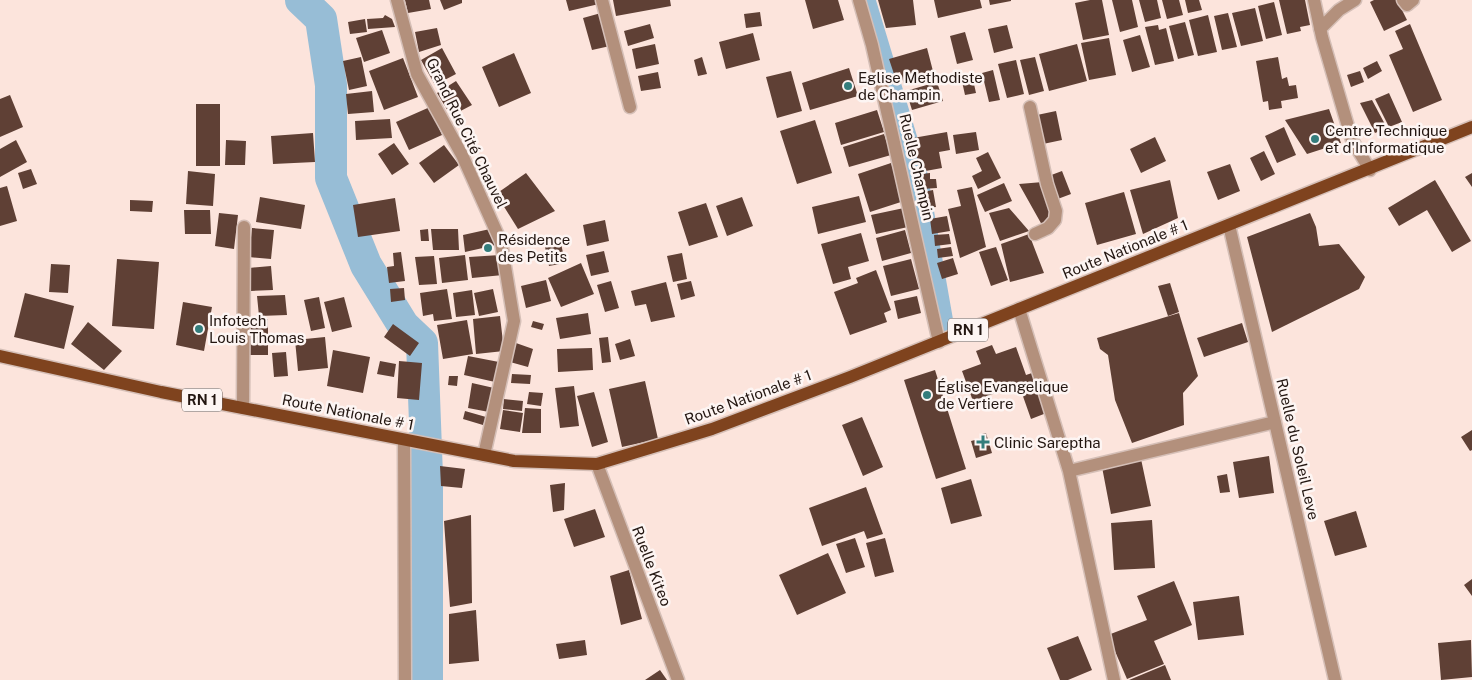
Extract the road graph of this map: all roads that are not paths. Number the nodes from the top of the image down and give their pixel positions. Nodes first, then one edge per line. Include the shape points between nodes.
1 (396, 0) edge
2 (602, 0) edge
3 (860, 0) edge
4 (1314, 0) edge
5 (1355, 0) edge
6 (1403, 0) edge
7 (1413, 0) edge
8 (1320, 29) junction
9 (630, 107) dead end
10 (1030, 107) dead end
11 (1472, 127) edge
12 (1370, 170) junction
13 (1229, 225) junction
14 (244, 227) dead end
15 (1035, 234) dead end
16 (1019, 309) junction
17 (939, 342) junction
18 (0, 356) edge
19 (243, 408) junction
20 (1275, 422) junction
21 (404, 440) junction
22 (484, 455) junction
23 (596, 464) junction
24 (1069, 471) junction
25 (405, 680) edge
26 (678, 680) edge
27 (1114, 680) edge
28 (1335, 680) edge

1 - 22 street, Grand Rue Cité Chauvel via 417,74 462,155 501,242 514,320
2 - 9 street
3 - 17 street, Ruelle Champin
4 - 8 street
5 - 8 street via 1339,10
6 - 7 street via 1407,5
8 - 12 street via 1352,140
10 - 15 street via 1046,184 1056,211 1055,220 1048,228
11 - 12 main road, Route Nationale # 1 / RN 1
12 - 13 main road, Route Nationale # 1 / RN 1
13 - 16 main road, Route Nationale # 1 / RN 1
13 - 20 street, Ruelle du Soleil Leve
14 - 19 street
16 - 17 main road, Route Nationale # 1 / RN 1
16 - 24 street
17 - 23 main road, Route Nationale # 1 / RN 1 via 712,429
18 - 19 main road, Route Nationale # 1 / RN 1
19 - 21 main road, Route Nationale # 1 / RN 1
20 - 24 street
20 - 28 street, Ruelle du Soleil Leve
21 - 22 main road, Route Nationale # 1 / RN 1
21 - 25 street
22 - 23 main road, Route Nationale # 1 / RN 1 via 514,461
23 - 26 street, Ruelle Kiteo
24 - 27 street

